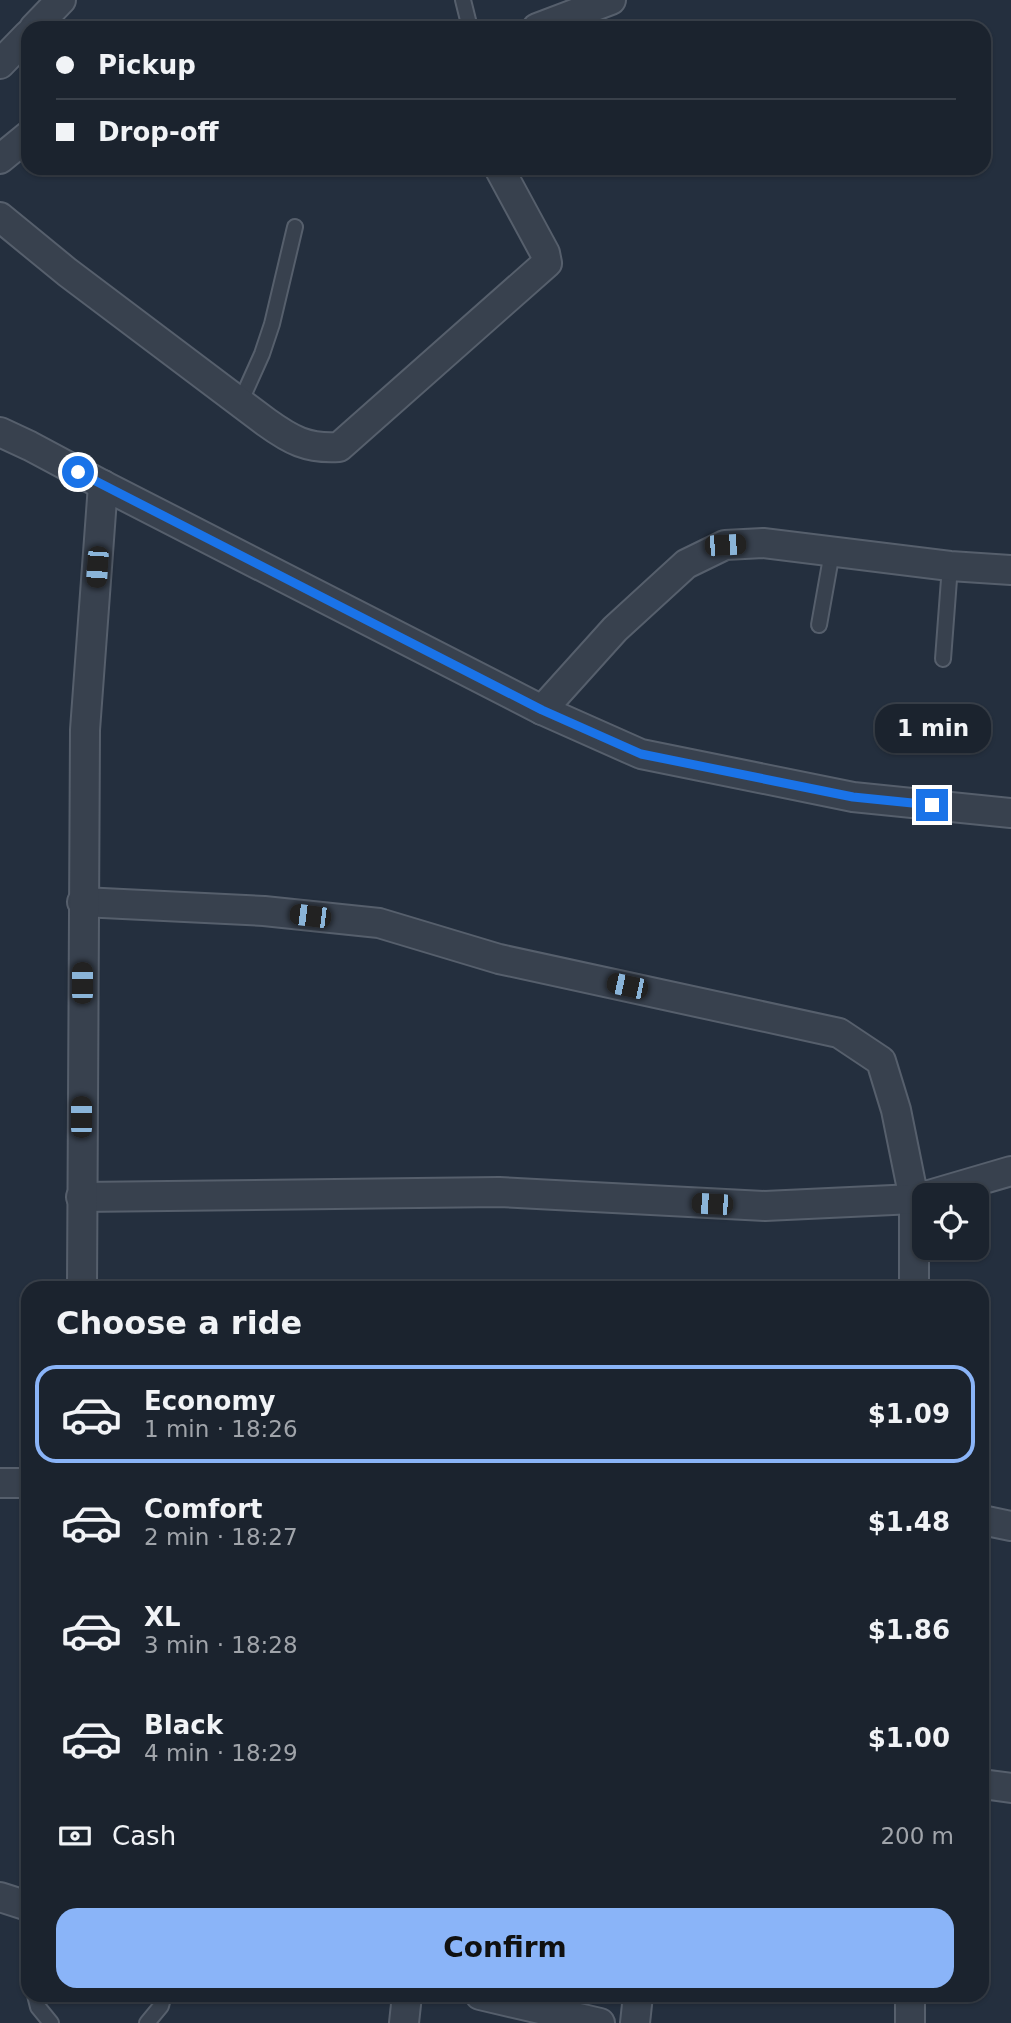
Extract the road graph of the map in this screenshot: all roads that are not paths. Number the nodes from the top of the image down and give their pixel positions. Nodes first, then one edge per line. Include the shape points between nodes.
1 (61, 0) edge
2 (463, 0) edge
3 (611, 0) edge
4 (41, 21) edge
5 (468, 21) edge
6 (556, 21) edge
7 (21, 42) edge
8 (0, 64) edge
9 (21, 142) edge
10 (0, 159) edge
11 (503, 175) edge
12 (0, 217) edge
13 (295, 227) dead end
14 (240, 403) junction
15 (0, 432) edge
16 (103, 485) junction
17 (832, 552) junction
18 (950, 566) junction
19 (1011, 570) edge
20 (819, 625) dead end
21 (943, 659) dead end
22 (542, 710) junction
23 (1011, 813) edge
24 (82, 902) junction
25 (1011, 1171) edge
26 (918, 1183) edge
27 (970, 1183) edge
28 (81, 1197) junction
29 (912, 1198) edge
30 (916, 1260) edge
31 (82, 1281) edge
32 (915, 1281) edge
33 (0, 1483) edge
34 (21, 1483) edge
35 (989, 1522) edge
36 (1011, 1527) edge
37 (989, 1785) edge
38 (1011, 1788) edge
39 (0, 1897) edge
40 (21, 1904) edge
41 (36, 2002) edge
42 (162, 2002) edge
43 (406, 2002) edge
44 (510, 2002) edge
45 (637, 2002) edge
46 (910, 2002) edge
47 (51, 2023) edge
48 (147, 2023) edge
49 (404, 2023) edge
50 (600, 2023) edge
51 (635, 2023) edge
52 (910, 2023) edge

1 - 4 street
2 - 5 lane
3 - 6 street
7 - 8 street
9 - 10 street
11 - 14 street via 545,253 545,267 339,447 293,441
12 - 14 street
13 - 14 lane via 272,324
15 - 16 street
16 - 22 street
16 - 24 street via 85,730
17 - 18 street
17 - 20 lane
17 - 22 street via 763,543 725,545 685,564 615,629
18 - 19 street
18 - 21 lane
22 - 23 street via 641,754 853,797
24 - 26 street via 264,911 379,923 499,959 839,1033 881,1061
24 - 28 street
25 - 27 street
28 - 29 street via 499,1192 765,1206
28 - 31 street
30 - 32 street
33 - 34 street
35 - 36 street
37 - 38 street
39 - 40 street
41 - 47 lane
42 - 48 lane
43 - 49 street
44 - 50 street
45 - 51 street
46 - 52 street

